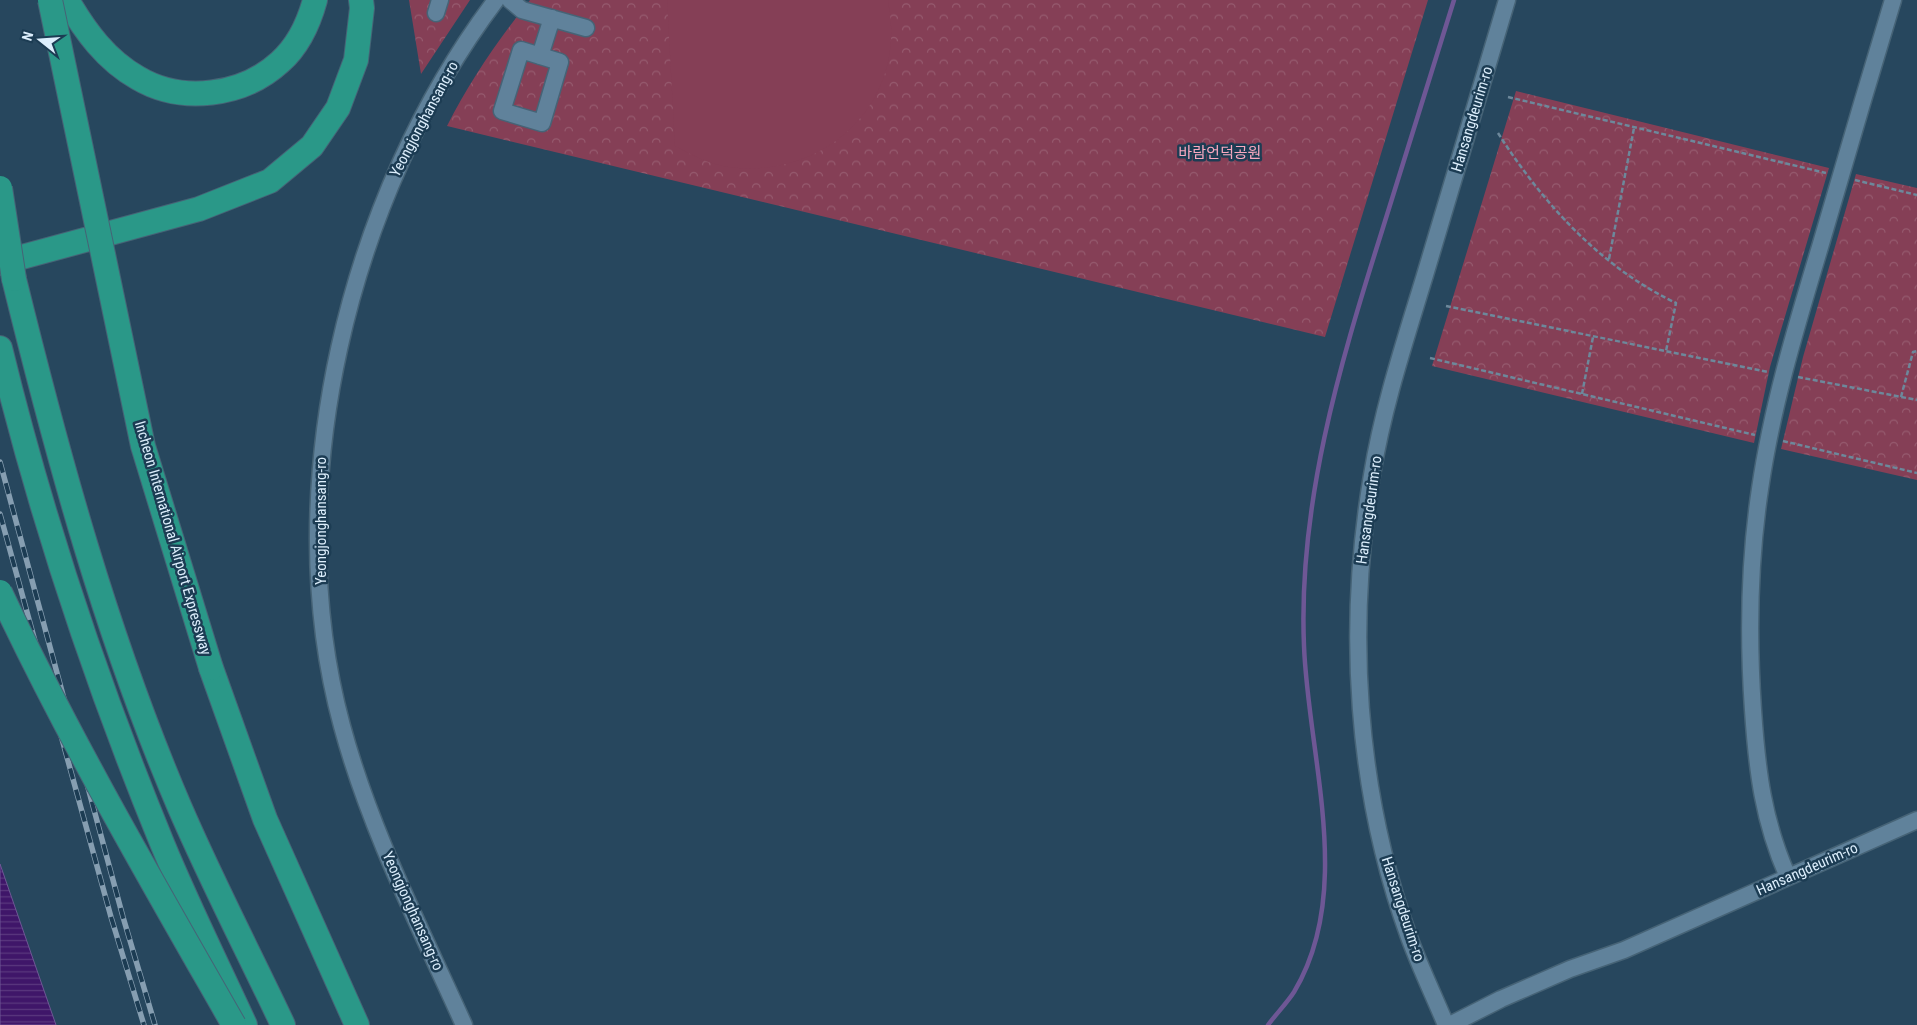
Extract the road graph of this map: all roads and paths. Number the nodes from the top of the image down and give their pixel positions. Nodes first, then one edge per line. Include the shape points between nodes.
1 (50, 0) edge
2 (67, 0) edge
3 (315, 0) edge
4 (361, 0) edge
5 (496, 0) edge
6 (510, 0) edge
7 (1508, 0) edge
8 (1893, 0) edge
9 (552, 18) junction
10 (586, 28) dead end
11 (540, 56) junction
12 (1508, 97) dead end
13 (1634, 127) junction
14 (1498, 133) dead end
15 (1830, 174) dead end
16 (1852, 179) dead end
17 (0, 188) edge
18 (1917, 195) edge
19 (1609, 259) junction
20 (0, 263) edge
21 (1446, 306) dead end
22 (1593, 336) junction
23 (0, 348) edge
24 (1666, 351) junction
25 (1917, 351) edge
26 (1430, 358) dead end
27 (1772, 372) dead end
28 (1794, 376) dead end
29 (1582, 394) junction
30 (1901, 397) junction
31 (1917, 400) edge
32 (1758, 435) dead end
33 (1779, 440) dead end
34 (1917, 473) edge
35 (0, 592) edge
36 (1917, 820) edge
37 (1788, 877) junction
38 (234, 1025) edge
39 (244, 1025) edge
40 (283, 1025) edge
41 (357, 1025) edge
42 (464, 1025) edge
43 (1448, 1025) edge

1 - 41 highway, Incheon International Airport Expressway, bridge via 144,446 211,668 265,819
2 - 3 highway via 102,50 139,79 164,89 196,94 229,90 257,78 280,62 299,40
4 - 20 highway via 356,60 338,108 312,146 270,182 199,209
5 - 42 street, Yeongjonghansang-ro via 436,88 408,143 375,226 334,370 318,505 322,609 329,667 342,726 375,825
6 - 9 street via 522,10
7 - 43 street, Hansangdeurim-ro via 1389,395 1372,475 1360,580 1358,655 1371,788 1383,845 1409,936
8 - 37 street via 1789,348 1768,438 1760,490 1750,622 1752,696 1767,825
9 - 10 street
9 - 11 street
11 - 11 street via 520,50 502,111 542,123 560,62
12 - 13 path
13 - 15 path
13 - 19 path
14 - 19 path via 1558,213
16 - 18 path
17 - 40 highway, bridge via 14,279 44,400 85,543 123,658 180,808
19 - 24 path via 1647,287 1676,303
21 - 22 path
22 - 24 path
22 - 29 path
23 - 39 highway via 22,438 64,578 106,701 162,844
24 - 27 path
25 - 30 path via 1913,352
26 - 29 path
28 - 30 path
29 - 32 path
30 - 31 path
33 - 34 path
35 - 38 highway, bridge via 36,670
36 - 37 street, Hansangdeurim-ro
37 - 43 street, Hansangdeurim-ro via 1624,950 1501,999

